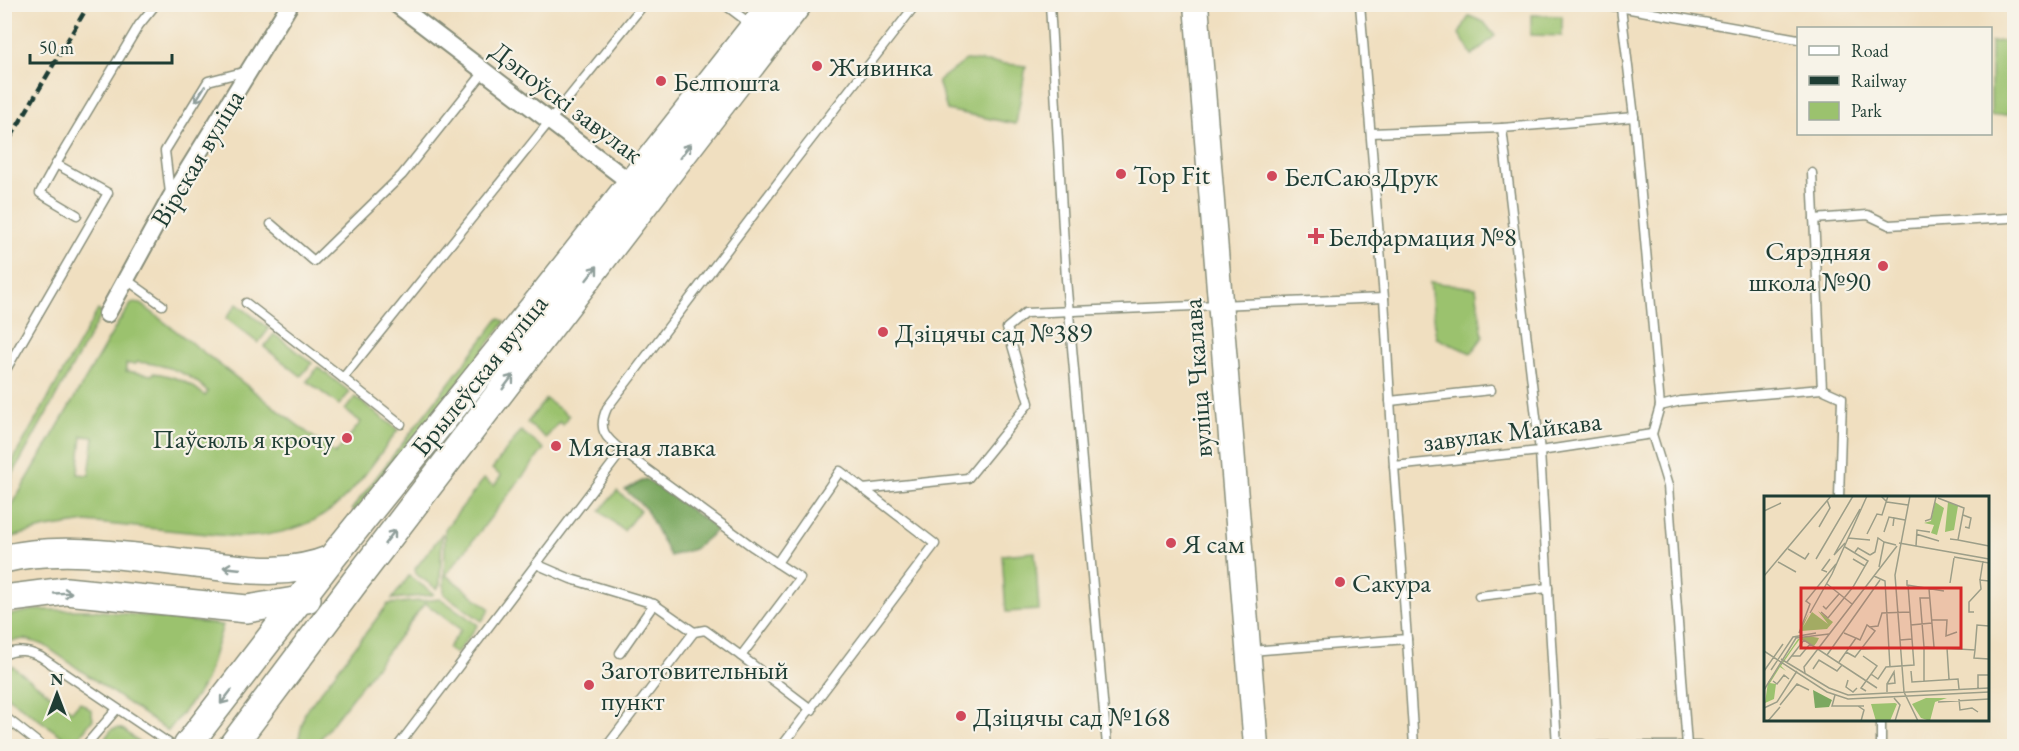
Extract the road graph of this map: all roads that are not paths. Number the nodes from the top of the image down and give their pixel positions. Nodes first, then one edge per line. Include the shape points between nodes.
1 (156, 4) edge
2 (290, 4) edge
3 (396, 4) edge
4 (645, 4) edge
5 (724, 4) edge
6 (772, 4) edge
7 (798, 4) edge
8 (915, 4) edge
9 (1050, 4) edge
10 (1197, 4) edge
11 (1360, 4) edge
12 (1602, 4) edge
13 (1621, 8) junction
14 (754, 27) junction
15 (1797, 39) edge
16 (250, 70) junction
17 (484, 72) junction
18 (1634, 117) junction
19 (549, 121) junction
20 (1503, 128) junction
21 (1371, 133) junction
22 (56, 164) junction
23 (1812, 173) dead end
24 (640, 190) junction
25 (170, 199) junction
26 (77, 215) dead end
27 (2009, 218) dead end
28 (1814, 219) junction
29 (271, 224) dead end
30 (127, 280) junction
31 (1384, 297) junction
32 (246, 303) dead end
33 (1221, 304) junction
34 (162, 305) dead end
35 (1068, 311) junction
36 (107, 314) dead end
37 (4, 373) edge
38 (343, 378) junction
39 (1822, 388) junction
40 (1491, 390) dead end
41 (1390, 401) junction
42 (1660, 406) junction
43 (401, 424) dead end
44 (1653, 434) junction
45 (622, 451) junction
46 (1540, 451) junction
47 (1394, 466) junction
48 (863, 489) junction
49 (1839, 496) edge
50 (4, 559) edge
51 (331, 559) junction
52 (777, 563) junction
53 (536, 564) junction
54 (266, 571) junction
55 (354, 583) junction
56 (1548, 588) junction
57 (1479, 596) dead end
58 (4, 599) edge
59 (300, 601) junction
60 (654, 604) junction
61 (247, 609) junction
62 (694, 632) junction
63 (1407, 639) junction
64 (262, 650) junction
65 (1248, 651) junction
66 (620, 653) dead end
67 (4, 655) edge
68 (741, 656) junction
69 (291, 667) junction
70 (117, 709) junction
71 (812, 710) junction
72 (4, 716) edge
73 (1881, 721) edge
74 (1687, 746) edge
75 (42, 747) edge
76 (86, 747) edge
77 (173, 747) edge
78 (188, 747) edge
79 (232, 747) edge
80 (398, 747) edge
81 (607, 747) edge
82 (782, 747) edge
83 (1107, 747) edge
84 (1256, 747) edge
85 (1414, 747) edge
86 (1557, 747) edge
87 (1598, 747) edge
88 (1700, 747) edge
89 (1881, 747) edge

1 - 22 lane via 139,25
2 - 16 street, Вірская вуліца
3 - 17 street, Дэпоўскі завулак
4 - 19 lane
5 - 14 lane
6 - 14 main road, Брылеўская вуліца
24 -> 7 main road, Брылеўская вуліца
8 - 45 lane via 607,408 602,427 607,439
9 - 35 lane
10 - 33 main road, вуліца Чкалава
11 - 21 lane
12 - 13 lane
13 - 15 lane
13 - 18 lane
14 - 24 main road, Брылеўская вуліца
16 - 25 street, Вірская вуліца
16 -> 25 lane via 208,81 165,151
17 - 19 street, Дэпоўскі завулак
17 - 29 lane via 402,175 314,261
18 - 20 lane
18 - 42 lane
19 - 24 street, Дэпоўскі завулак
19 - 38 lane
20 - 21 lane
20 - 46 lane
21 - 31 lane
22 - 26 lane via 40,193
22 - 37 lane via 108,194
23 - 28 lane
24 - 51 main road, Брылеўская вуліца
55 -> 24 main road, Брылеўская вуліца
25 - 30 street, Вірская вуліца
27 - 28 lane via 1889,225 1868,215
28 - 39 lane
30 - 34 lane
30 - 36 street, Вірская вуліца
31 - 33 lane
31 - 41 lane
32 - 38 lane
33 - 35 lane
33 - 65 main road, вуліца Чкалава
35 - 48 lane via 1025,313 1007,328 1029,403 968,478
35 - 83 lane
38 - 43 lane
39 - 42 lane
39 - 49 lane via 1842,398
40 - 41 lane
41 - 47 lane
42 - 44 lane
44 - 46 lane, завулак Майкава
44 - 74 lane via 1668,486
45 - 52 lane
45 - 53 lane
46 - 47 lane, завулак Майкава
46 - 56 lane
47 - 63 lane, завулак Майкава
48 - 52 lane via 840,471
48 - 71 lane via 935,544
54 -> 50 main road via 98,554 53,553
51 - 54 main road via 301,569
51 - 59 main road, Брылеўская вуліца
52 - 68 lane via 800,578
53 - 60 lane
53 - 80 lane
54 - 59 main road
55 - 59 main road
55 - 69 main road, Брылеўская вуліца
56 - 57 lane
56 - 86 lane
58 -> 61 main road via 66,591
59 - 61 main road
59 - 64 main road, Брылеўская вуліца
59 - 69 main road via 301,617
60 - 62 lane
60 - 66 lane
61 - 64 main road via 262,621
62 - 68 lane via 705,630
62 - 81 lane
63 - 65 lane
63 - 85 lane, завулак Майкава
64 -> 78 main road, Брылеўская вуліца
65 - 84 main road, вуліца Чкалава
67 - 70 lane via 18,651 41,657
68 - 71 lane
69 - 79 main road, Брылеўская вуліца
70 - 76 lane
70 - 77 lane
71 - 82 lane
72 - 75 lane
73 - 89 lane
74 - 87 lane
74 - 88 lane

